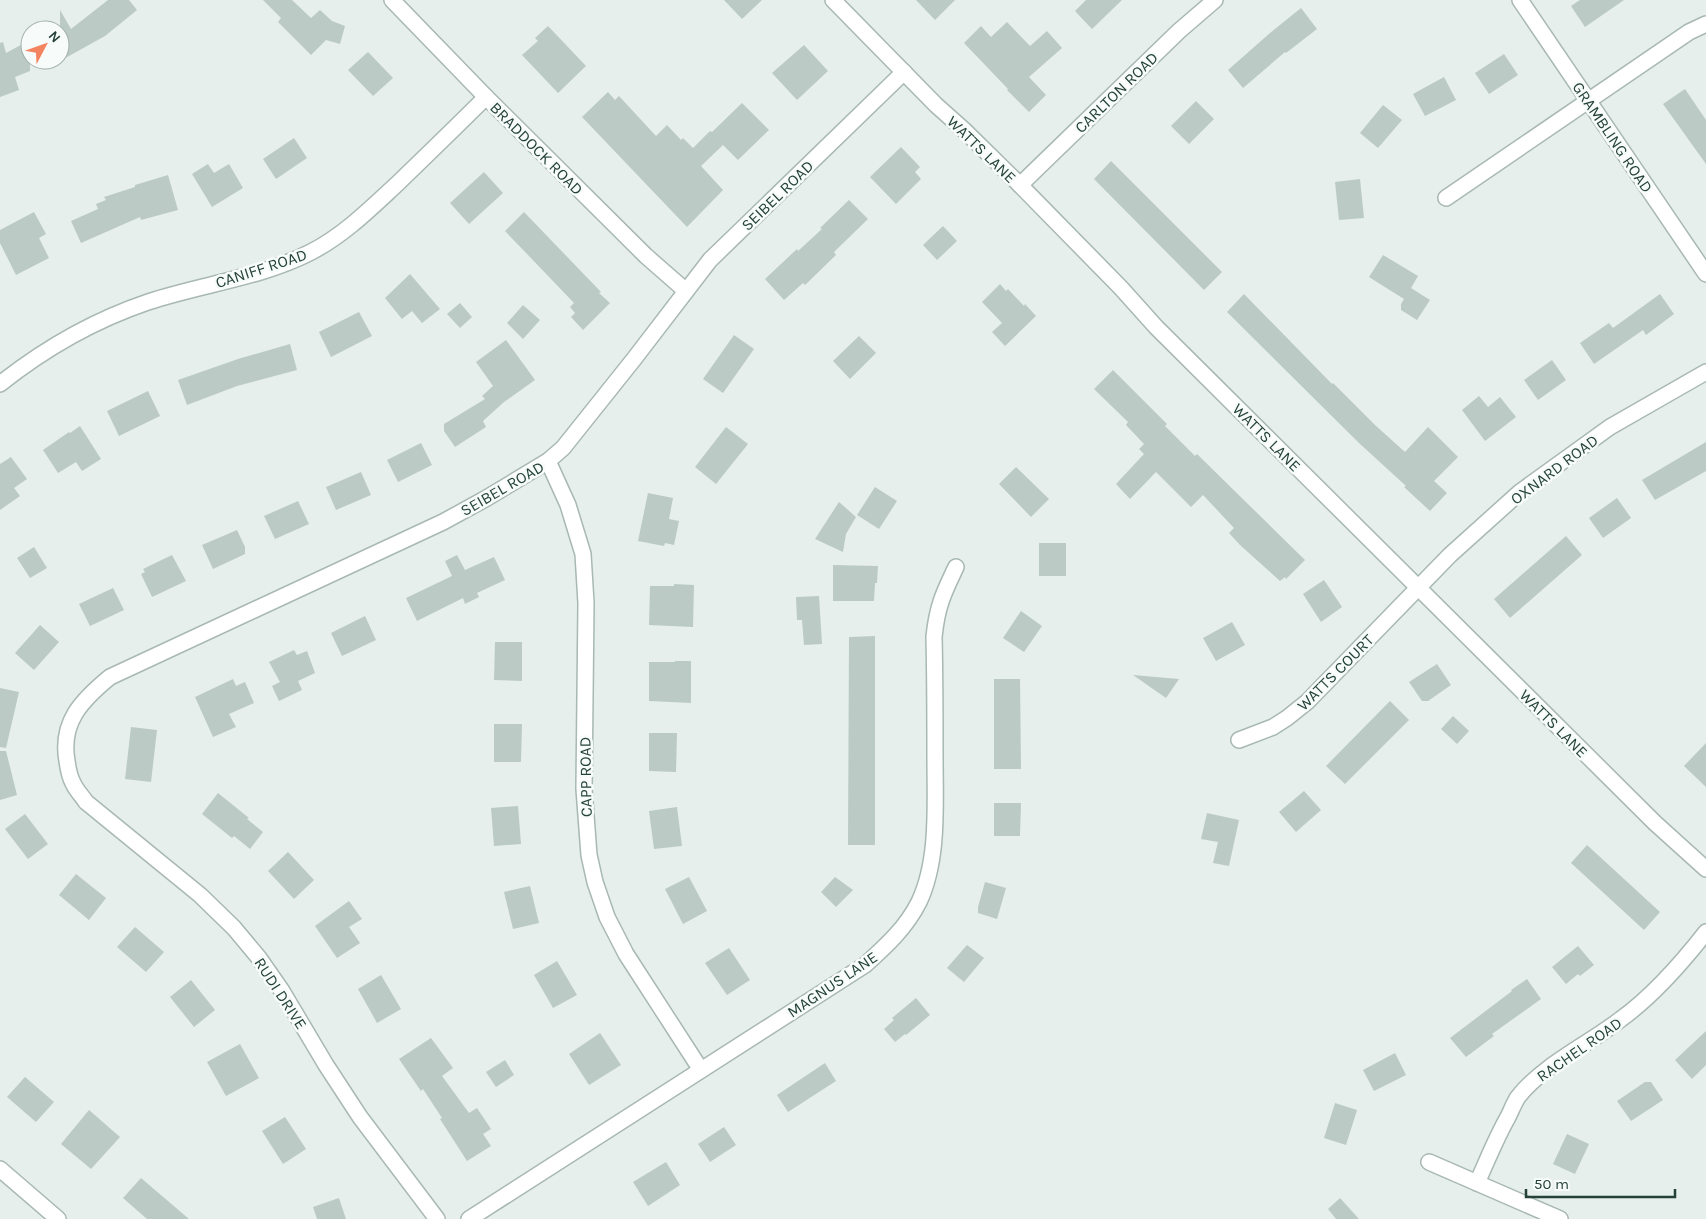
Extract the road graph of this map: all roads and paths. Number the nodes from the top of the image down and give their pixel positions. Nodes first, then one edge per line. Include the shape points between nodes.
1 (392, 0) edge
2 (833, 0) edge
3 (1214, 0) edge
4 (1520, 0) edge
5 (1706, 24) edge
6 (904, 72) junction
7 (486, 97) junction
8 (1588, 100) junction
9 (1020, 185) junction
10 (1446, 198) dead end
11 (1706, 274) edge
12 (686, 291) junction
13 (1706, 372) edge
14 (0, 384) edge
15 (548, 461) junction
16 (956, 568) dead end
17 (1418, 588) junction
18 (1239, 740) dead end
19 (86, 802) joint
20 (1706, 868) edge
21 (1706, 932) edge
22 (701, 1070) junction
23 (1429, 1162) dead end
24 (0, 1169) edge
25 (1477, 1183) junction
26 (58, 1219) edge
27 (437, 1219) edge
28 (469, 1219) edge
29 (1560, 1219) edge

1 - 7 street, BRADDOCK ROAD
2 - 6 street, WATTS LANE
3 - 9 street, CARLTON ROAD
4 - 8 street, GRAMBLING ROAD
5 - 8 street
6 - 9 street, WATTS LANE
6 - 12 street, SEIBEL ROAD via 710,260
7 - 12 street, BRADDOCK ROAD via 646,256
7 - 14 street, CANIFF ROAD via 360,219 326,243 268,269 149,302 100,321 50,349
8 - 10 street
8 - 11 street, GRAMBLING ROAD
9 - 17 street, WATTS LANE via 1156,327
12 - 15 street, SEIBEL ROAD via 563,448
13 - 17 street, OXNARD ROAD via 1610,427 1520,492
15 - 19 street, SEIBEL ROAD via 443,522 110,677 80,704 68,728 65,746 68,768 72,782
15 - 22 street, CAPP ROAD via 568,505 583,554 586,603 584,789 587,839 595,882 607,917 626,954
16 - 22 street, MAGNUS LANE via 936,615 934,846 919,901 899,933 865,965
17 - 18 street, WATTS COURT via 1307,702 1273,727
17 - 20 street, WATTS LANE via 1655,823
19 - 27 street, RUDI DRIVE via 200,895 234,928 282,991 360,1116
21 - 25 street, RACHEL ROAD via 1674,971 1628,1014 1531,1083 1518,1098
22 - 28 street, MAGNUS LANE
23 - 25 street
24 - 26 street
25 - 29 street

